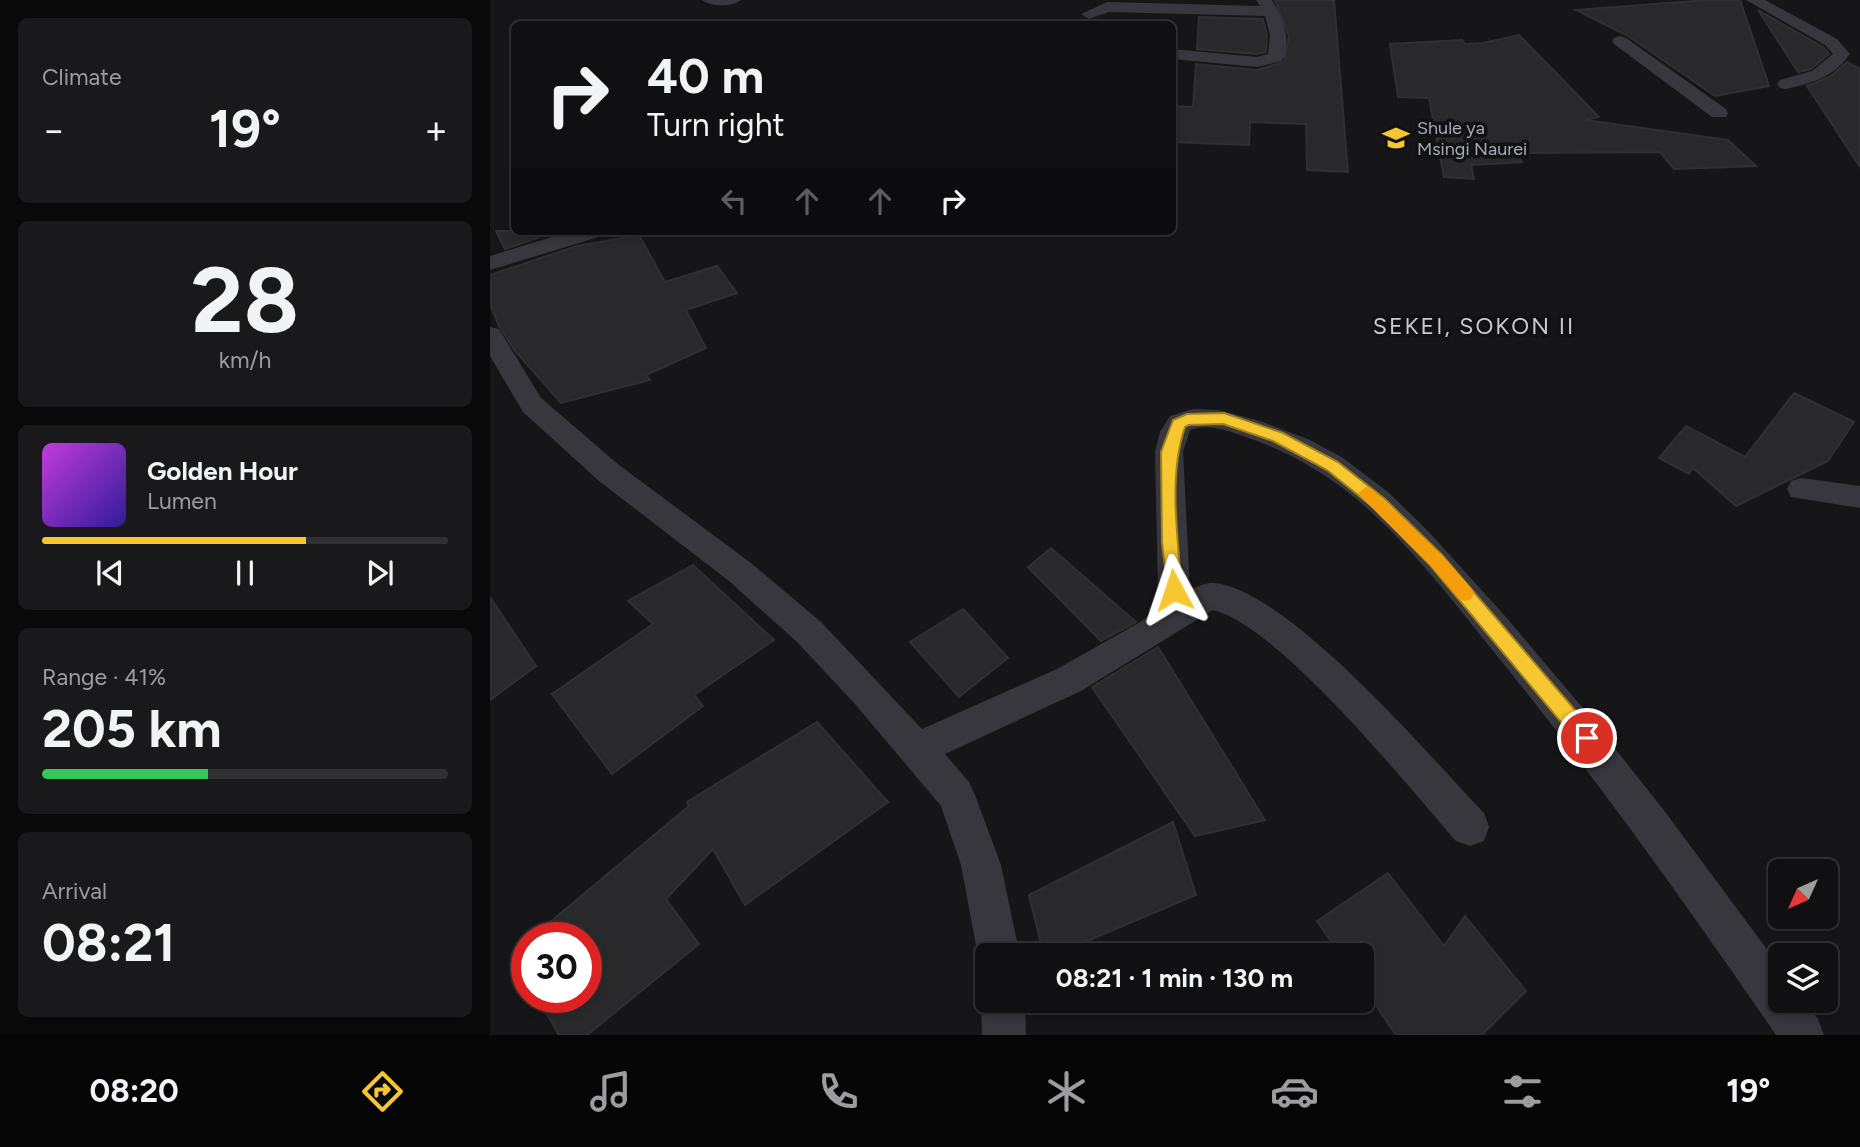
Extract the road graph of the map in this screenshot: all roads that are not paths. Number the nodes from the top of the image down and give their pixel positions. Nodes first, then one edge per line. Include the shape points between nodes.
1 (710, 0) edge
2 (733, 0) edge
3 (1754, 0) edge
4 (1267, 5) edge
5 (1089, 14) dead end
6 (1620, 41) dead end
7 (1176, 54) edge
8 (1786, 84) dead end
9 (1719, 113) dead end
10 (581, 235) edge
11 (490, 263) edge
12 (490, 335) edge
13 (1801, 489) dead end
14 (1860, 497) edge
15 (1170, 617) junction
16 (917, 749) junction
17 (1470, 827) dead end
18 (996, 943) edge
19 (1003, 1013) edge
20 (1004, 1035) edge
21 (1802, 1035) edge

1 - 2 street
3 - 8 street via 1831,42 1842,54 1824,74
4 - 5 street via 1107,7
4 - 7 street via 1279,41 1276,57 1268,61
6 - 9 street
10 - 11 street
12 - 16 street via 532,405 609,473 740,572 809,632
13 - 14 street
15 - 16 street via 1069,680
15 - 17 street via 1213,595 1249,609 1309,656
15 - 21 street via 1174,590 1169,452 1178,424 1187,419 1224,419 1278,437 1332,466 1380,504 1436,560 1572,719 1663,838
16 - 18 street via 956,796 981,865
19 - 20 street

